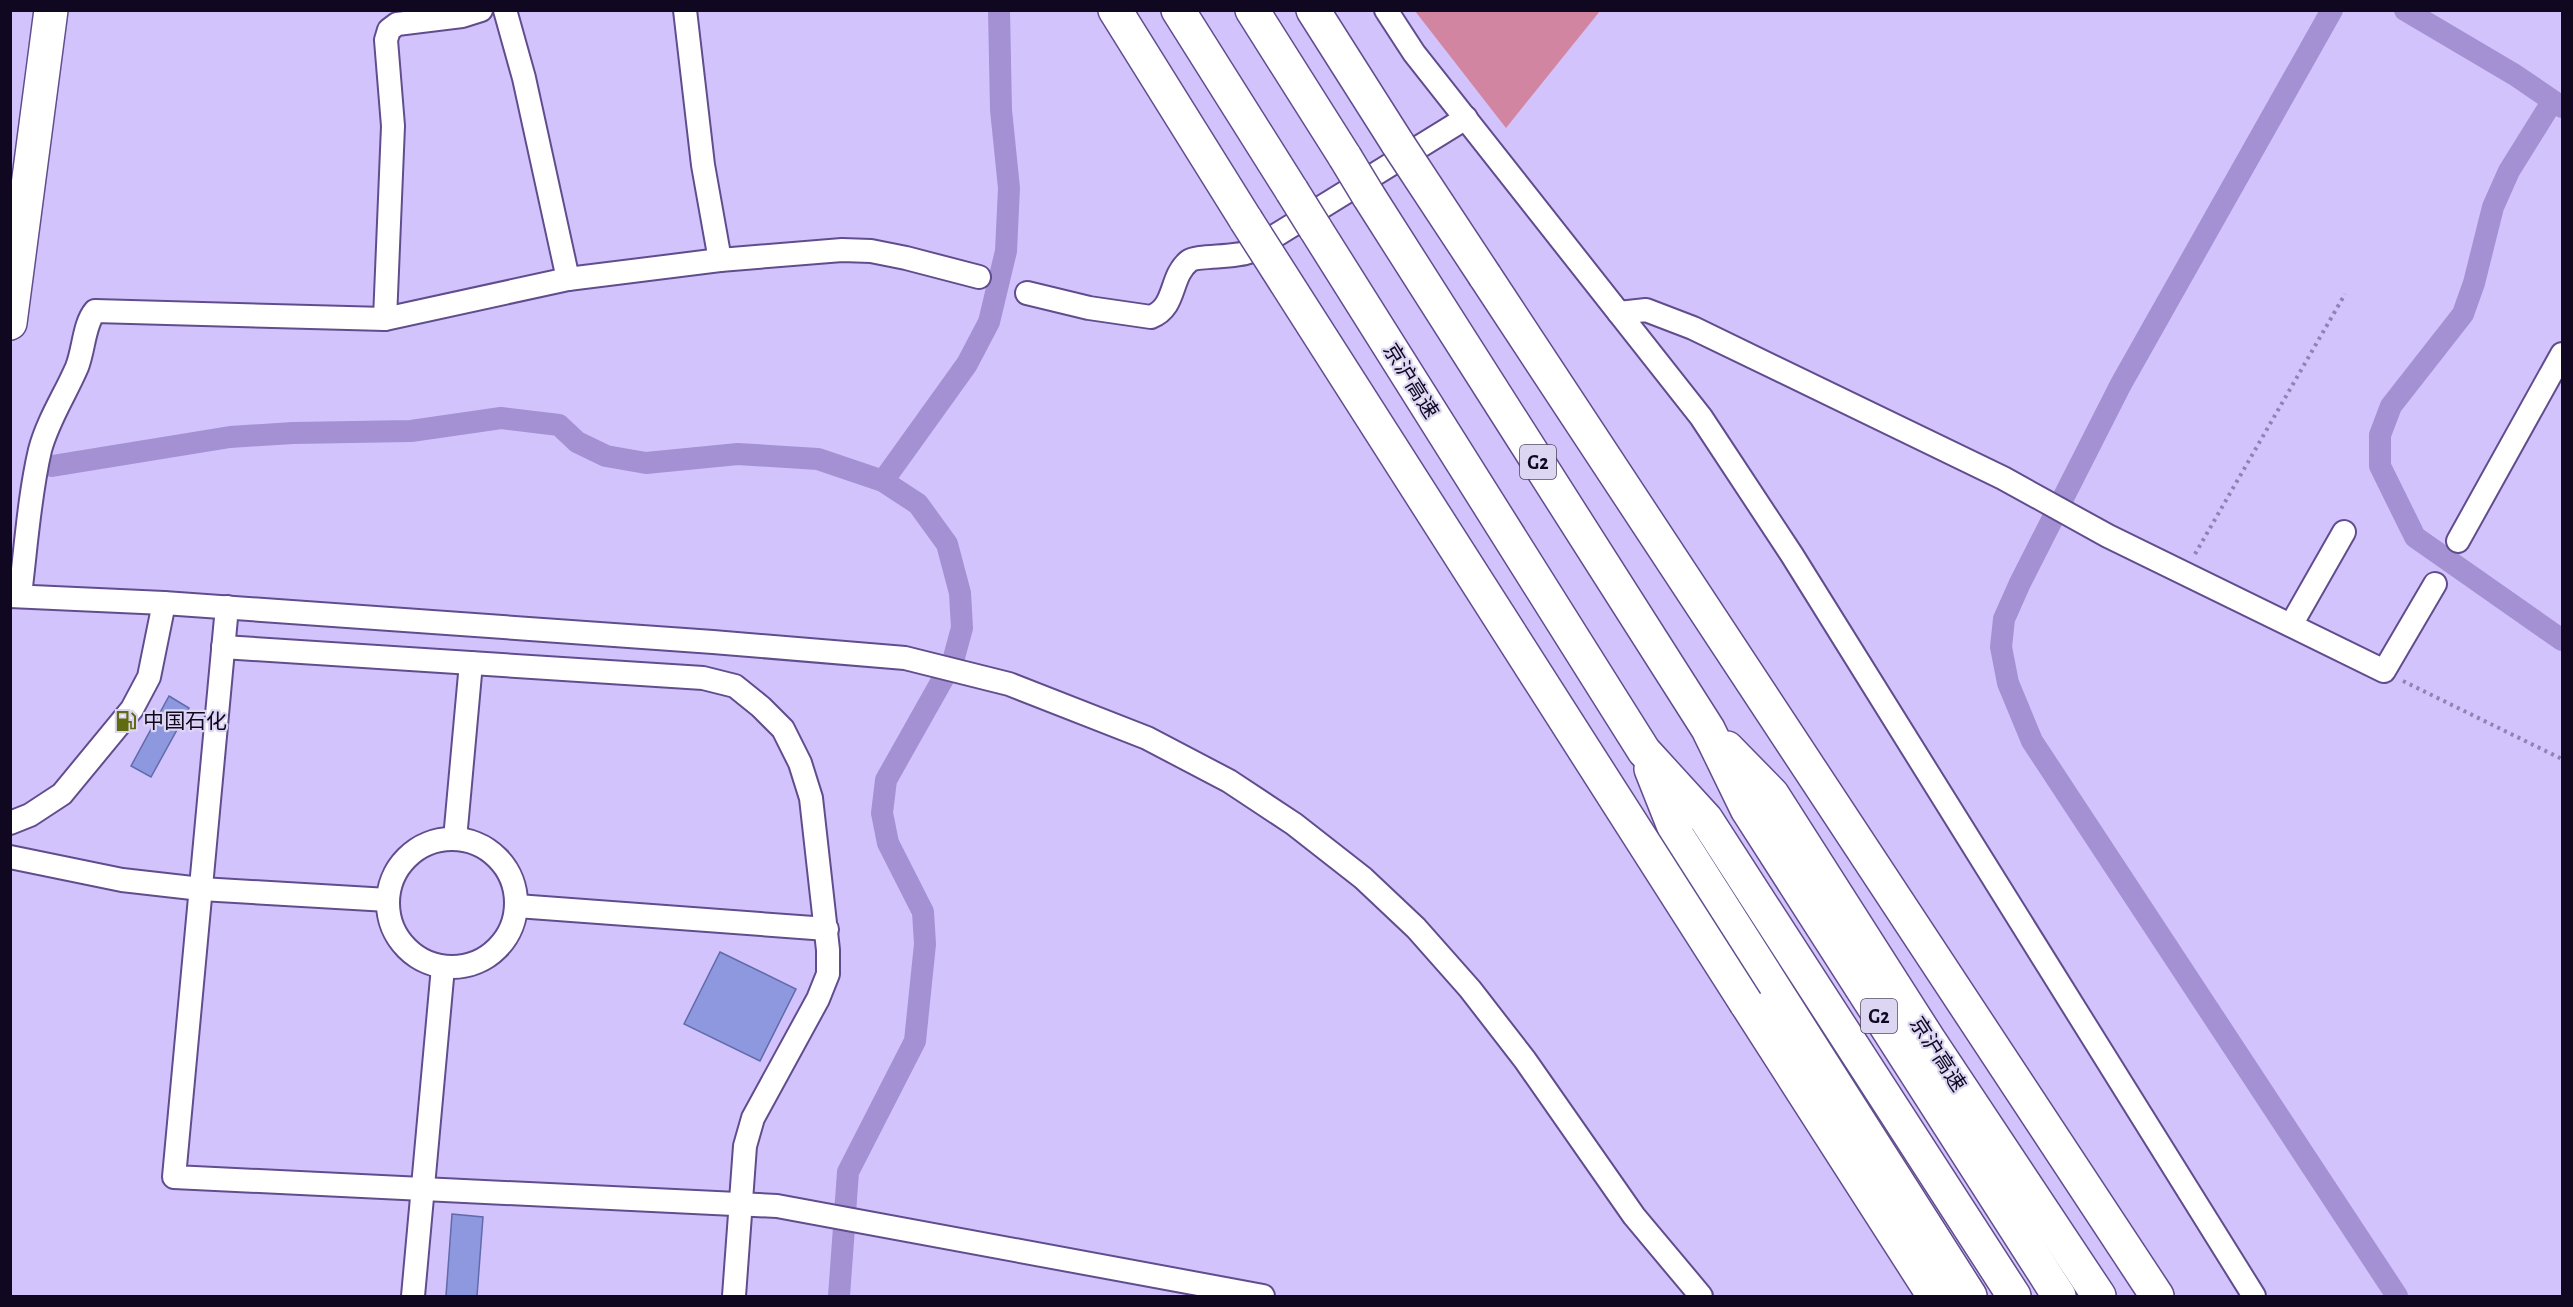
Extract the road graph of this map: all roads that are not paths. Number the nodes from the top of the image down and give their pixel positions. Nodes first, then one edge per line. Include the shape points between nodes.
1 (51, 10) edge
2 (481, 10) edge
3 (506, 10) edge
4 (685, 10) edge
5 (1115, 10) edge
6 (1178, 10) edge
7 (1252, 10) edge
8 (1313, 10) edge
9 (1386, 10) edge
10 (1466, 118) junction
11 (720, 260) junction
12 (979, 277) dead end
13 (568, 279) junction
14 (1027, 292) dead end
15 (1619, 313) junction
16 (385, 319) junction
17 (10, 323) edge
18 (2562, 354) edge
19 (2344, 532) dead end
20 (2458, 541) dead end
21 (2435, 584) dead end
22 (15, 596) edge
23 (164, 603) junction
24 (227, 607) junction
25 (2291, 625) junction
26 (223, 647) junction
27 (471, 663) junction
28 (1708, 729) junction
29 (1644, 751) junction
30 (10, 823) edge
31 (455, 839) junction
32 (10, 857) edge
33 (201, 890) junction
34 (388, 900) junction
35 (517, 906) junction
36 (827, 929) junction
37 (443, 967) junction
38 (423, 1189) junction
39 (739, 1204) junction
40 (413, 1296) edge
41 (734, 1296) edge
42 (1263, 1296) edge
43 (1701, 1296) edge
44 (1934, 1296) edge
45 (1970, 1296) edge
46 (2014, 1296) edge
47 (2059, 1296) edge
48 (2099, 1296) edge
49 (2157, 1296) edge
50 (2254, 1296) edge

1 - 17 highway
2 - 16 street via 397,24 389,30 386,40 393,126
3 - 13 street
4 - 11 street via 703,165
5 - 44 highway, bridge
6 - 29 highway, 京沪高速 / G2, bridge
7 - 28 highway, 京沪高速 / G2, bridge
8 - 49 highway, bridge
9 - 10 street via 1414,53
10 - 14 street via 1249,252 1190,260 1168,306 1160,314 1151,317 1089,308
10 - 15 street
11 - 12 street via 871,251
11 - 13 street
13 - 16 street
15 - 25 street via 1646,310 1692,328 2003,478 2108,536
15 - 50 street via 1701,417 1792,555
16 - 22 street via 95,311 89,319 77,367 40,451
18 - 20 street
19 - 25 street
21 - 25 street via 2384,671
22 - 23 street
23 - 24 street
23 - 30 street via 149,676 132,709 62,794
24 - 26 street
24 - 43 street via 863,653 931,664 1009,684 1147,738 1229,781 1294,824 1363,878 1416,927 1525,1060 1634,1216
26 - 27 street
26 - 33 street
27 - 31 street
27 - 36 street via 703,678 735,686 783,729 800,763 811,798
28 - 47 highway, 京沪高速 / G2 via 1747,809
28 - 48 highway, 京沪高速 / G2 via 1772,794
29 - 45 highway, 京沪高速 / G2 via 1678,837
29 - 46 highway, 京沪高速 / G2 via 1706,819
31 - 34 street via 433,842 406,858 397,870
31 - 35 street via 478,845 503,863 511,876
32 - 33 street via 122,880
33 - 34 street
33 - 38 street via 174,1177
34 - 37 street via 392,927 407,949
35 - 36 street
35 - 37 street via 510,932 493,953 469,965
36 - 39 street via 828,974 753,1118 745,1146
37 - 38 street
38 - 39 street
38 - 40 street
39 - 41 street
39 - 42 street via 777,1206

